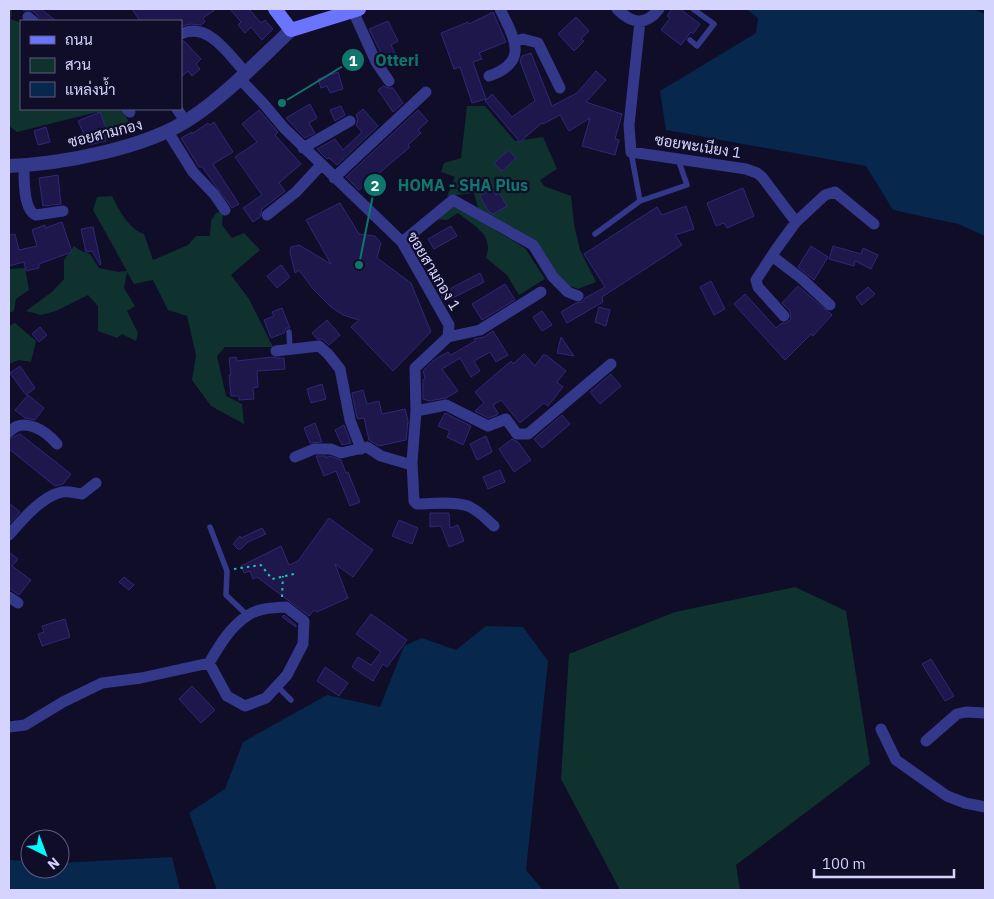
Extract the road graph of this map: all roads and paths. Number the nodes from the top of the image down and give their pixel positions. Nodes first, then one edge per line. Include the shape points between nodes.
1 (275, 9) edge
2 (500, 9) edge
3 (617, 9) edge
4 (658, 9) edge
5 (693, 9) edge
6 (356, 10) edge
7 (640, 21) junction
8 (291, 30) junction
9 (182, 34) edge
10 (690, 40) dead end
11 (516, 41) junction
12 (242, 75) junction
13 (489, 76) dead end
14 (390, 81) dead end
15 (560, 88) dead end
16 (426, 92) dead end
17 (178, 110) edge
18 (350, 121) dead end
19 (186, 122) junction
20 (168, 132) junction
21 (304, 148) junction
22 (631, 152) junction
23 (678, 158) junction
24 (24, 165) junction
25 (321, 165) junction
26 (9, 166) edge
27 (334, 178) junction
28 (640, 201) junction
29 (225, 210) dead end
30 (64, 211) dead end
31 (267, 215) dead end
32 (796, 222) junction
33 (874, 224) dead end
34 (595, 234) dead end
35 (402, 242) junction
36 (772, 256) junction
37 (541, 292) dead end
38 (578, 296) dead end
39 (830, 305) dead end
40 (784, 316) dead end
41 (289, 332) dead end
42 (448, 337) junction
43 (290, 350) junction
44 (276, 351) dead end
45 (611, 364) dead end
46 (416, 411) junction
47 (9, 432) edge
48 (57, 444) dead end
49 (361, 449) junction
50 (295, 457) dead end
51 (412, 465) junction
52 (96, 483) dead end
53 (494, 526) dead end
54 (210, 527) dead end
55 (10, 532) edge
56 (227, 570) junction
57 (294, 574) dead end
58 (283, 576) junction
59 (282, 607) junction
60 (247, 615) junction
61 (209, 663) junction
62 (277, 686) junction
63 (291, 700) dead end
64 (985, 713) edge
65 (9, 727) edge
66 (881, 729) dead end
67 (926, 741) dead end
68 (985, 807) edge

1 - 8 main road
2 - 11 street
3 - 7 street via 629,19
4 - 7 street via 653,16
5 - 10 lane via 714,24 697,46
6 - 8 main road
6 - 14 street via 376,62
7 - 22 street, ซอยพะเนียง 1 via 629,125
8 - 12 street, ซอยสามกอง
9 - 12 street, ซอยสามกอง 1 via 194,30 206,33
11 - 13 street via 514,58 508,66
11 - 15 street via 523,39 538,43
12 - 19 street, ซอยสามกอง
12 - 21 street, ซอยสามกอง 1
16 - 27 street
17 - 19 street
18 - 21 street
19 - 20 street, ซอยสามกอง
20 - 24 street, ซอยสามกอง via 111,150
20 - 29 street via 192,172
21 - 25 street, ซอยสามกอง 1
22 - 23 street, ซอยพะเนียง 1
22 - 28 lane
23 - 28 lane via 687,185
23 - 32 street, ซอยพะเนียง 1 via 757,173
24 - 26 street, ซอยสามกอง
24 - 30 street via 29,210 36,215
25 - 27 street, ซอยสามกอง 1
25 - 31 street via 296,192
27 - 35 street, ซอยสามกอง 1
28 - 34 lane
32 - 33 street via 824,194 835,192
32 - 36 street
35 - 38 street via 453,200 533,245 553,277 568,292
35 - 42 street, ซอยสามกอง 1 via 449,325
36 - 39 street
36 - 40 street via 756,280 758,287
37 - 42 street via 480,330
41 - 43 lane
42 - 46 street via 415,368
43 - 44 street
43 - 49 street via 319,346 336,362 350,420
45 - 46 street via 528,434 516,434 506,419 488,426 446,405
46 - 51 street
47 - 48 street via 19,425 34,427
49 - 50 street via 341,453 314,449
49 - 51 street via 367,447 381,456
51 - 53 street via 415,503 468,506
52 - 55 street via 82,494 63,492 44,501
54 - 56 lane
56 - 58 path via 261,565 272,579
56 - 60 lane via 226,595
57 - 58 path
58 - 59 path
59 - 60 street
59 - 62 street via 304,621 304,644
60 - 61 street via 225,638
61 - 62 street via 227,696 245,706 266,698
61 - 65 street via 102,683 25,724
62 - 63 lane
64 - 67 street via 957,714
66 - 68 street via 896,760 902,765 947,796

